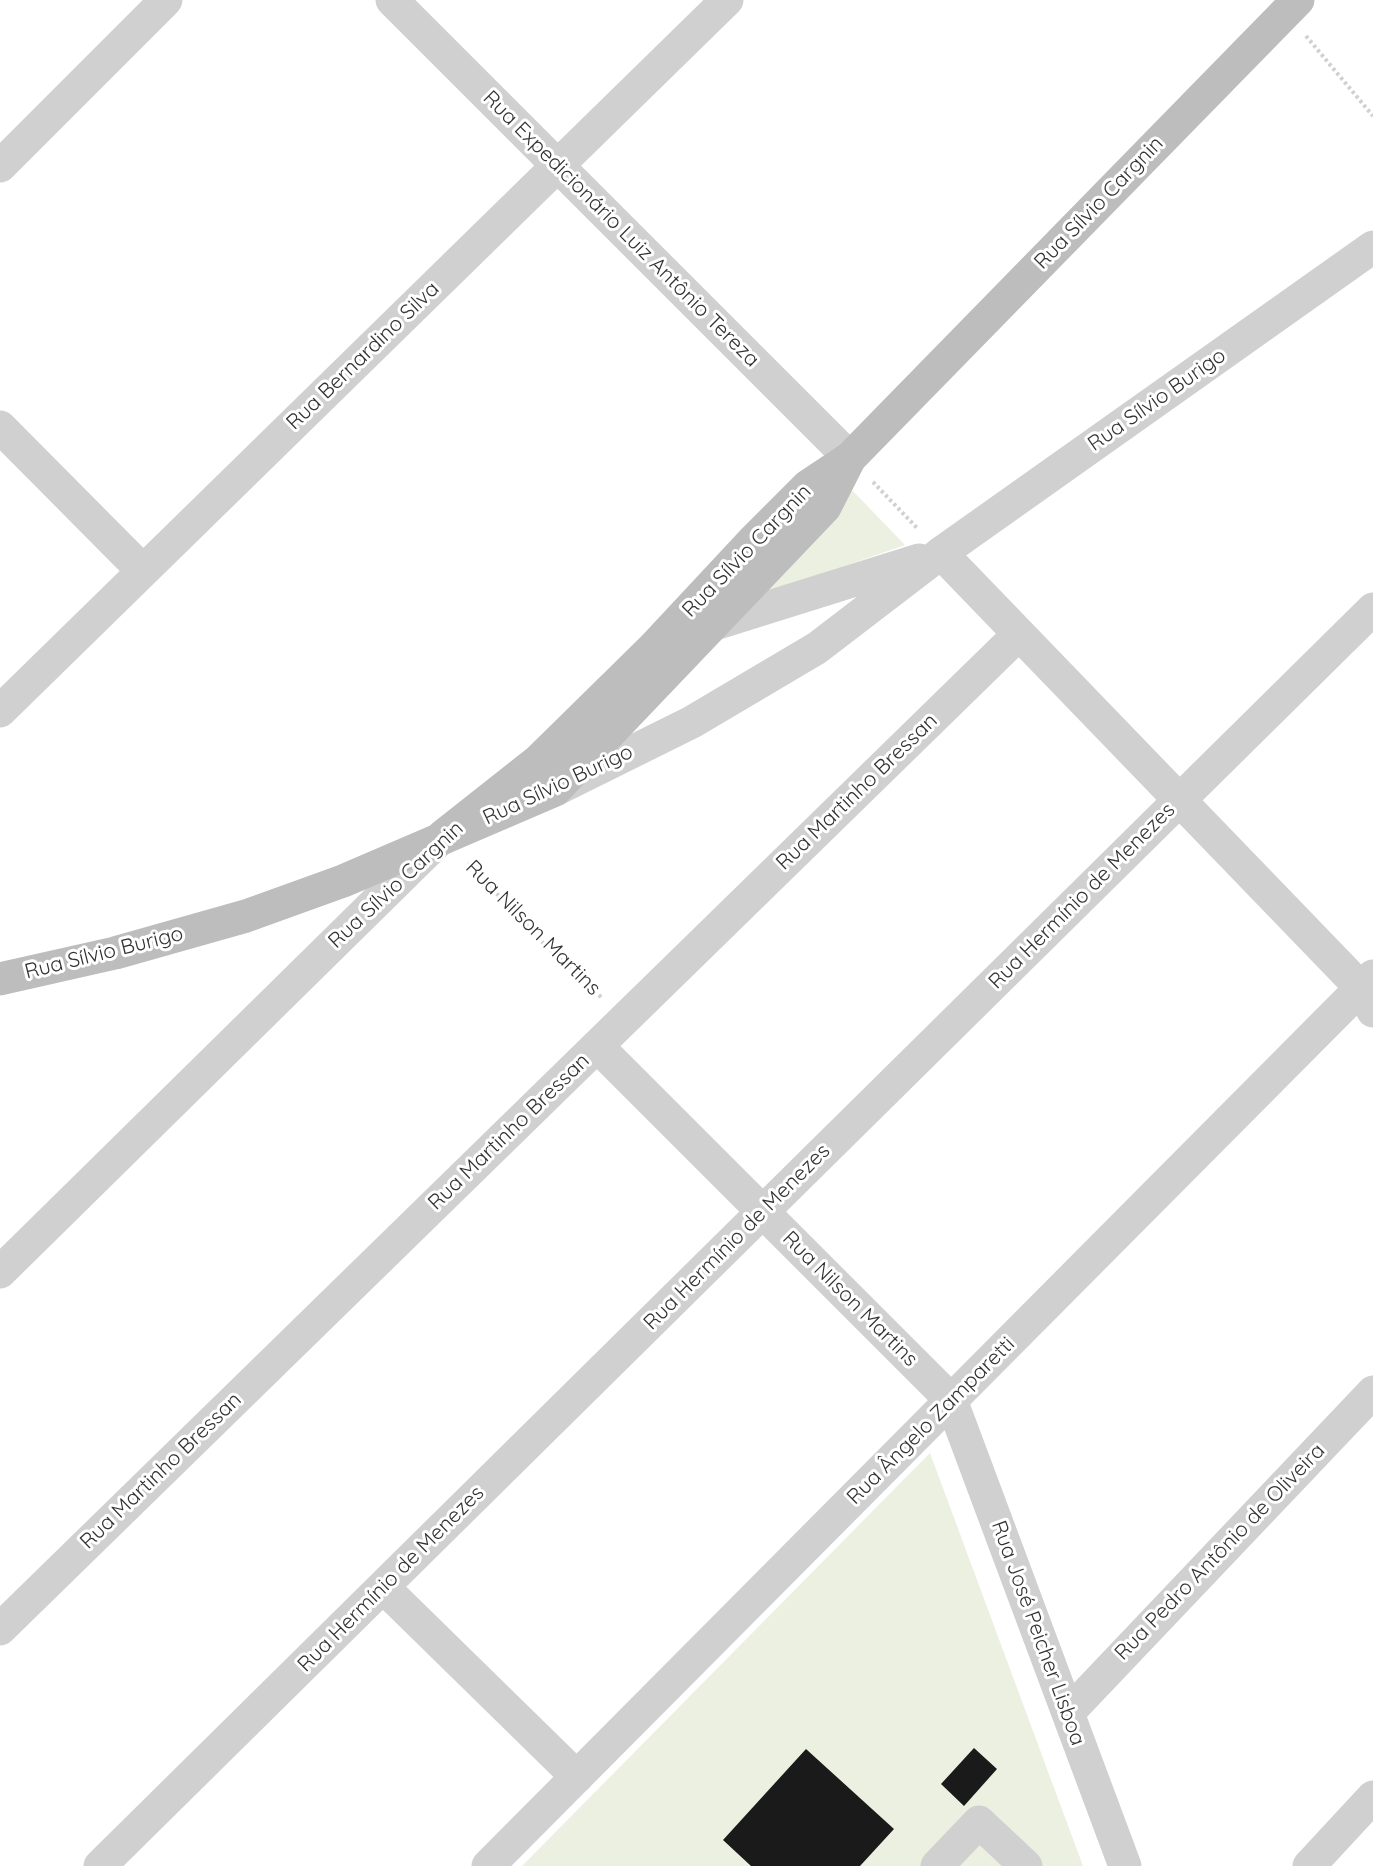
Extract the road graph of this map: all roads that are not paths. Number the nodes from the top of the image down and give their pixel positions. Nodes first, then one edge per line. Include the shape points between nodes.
1 (166, 0) edge
2 (392, 0) edge
3 (727, 0) edge
4 (1292, 6) edge
5 (0, 166) edge
6 (558, 166) junction
7 (1373, 247) edge
8 (0, 427) edge
9 (850, 458) junction
10 (941, 554) junction
11 (143, 571) junction
12 (1373, 609) edge
13 (711, 625) junction
14 (1018, 634) junction
15 (654, 647) junction
16 (0, 711) edge
17 (555, 790) junction
18 (1179, 801) junction
19 (443, 836) junction
20 (0, 979) edge
21 (1369, 991) edge
22 (597, 1046) junction
23 (763, 1212) junction
24 (0, 1272) edge
25 (1373, 1392) edge
26 (951, 1400) junction
27 (383, 1587) junction
28 (0, 1629) edge
29 (1068, 1713) junction
30 (576, 1777) junction
31 (1373, 1797) edge
32 (100, 1866) edge
33 (488, 1866) edge
34 (938, 1866) edge
35 (1026, 1866) edge
36 (1125, 1866) edge
37 (1309, 1866) edge

1 - 5 street
2 - 6 street, Rua Expedicionário Luiz Antônio Tereza
3 - 6 street, Rua Bernardino Silva
4 - 9 main road, Rua Sílvio Cargnin
6 - 9 street, Rua Expedicionário Luiz Antônio Tereza
6 - 11 street, Rua Bernardino Silva
7 - 10 street, Rua Sílvio Burigo
8 - 11 street
9 - 13 main road, Rua Sílvio Cargnin via 825,507
9 - 15 main road, Rua Sílvio Cargnin via 808,486
10 - 13 street, Rua Sílvio Burigo
10 - 14 street
10 - 17 street, Rua Sílvio Burigo via 817,648 692,722
11 - 16 street, Rua Bernardino Silva
12 - 18 street, Rua Hermínio de Menezes
13 - 15 street, Rua Sílvio Burigo
13 - 17 main road, Rua Sílvio Cargnin
14 - 18 street
14 - 22 street, Rua Martinho Bressan
15 - 19 main road, Rua Sílvio Cargnin via 538,761
17 - 19 main road, Rua Sílvio Burigo
18 - 21 street
18 - 23 street, Rua Hermínio de Menezes
19 - 20 main road, Rua Sílvio Burigo via 343,881 246,916 115,953
19 - 24 street, Rua Sílvio Cargnin
21 - 26 street, Rua Ângelo Zamparetti
22 - 23 street, Rua Nilson Martins
22 - 28 street, Rua Martinho Bressan
23 - 26 street, Rua Nilson Martins
23 - 27 street, Rua Hermínio de Menezes
25 - 29 street, Rua Pedro Antônio de Oliveira
26 - 29 street, Rua José Peicher Lisboa
26 - 30 street, Rua Ângelo Zamparetti
27 - 30 street
27 - 32 street, Rua Hermínio de Menezes
29 - 36 street, Rua José Peicher Lisboa
30 - 33 street, Rua Ângelo Zamparetti
31 - 37 street
34 - 35 street via 979,1822

